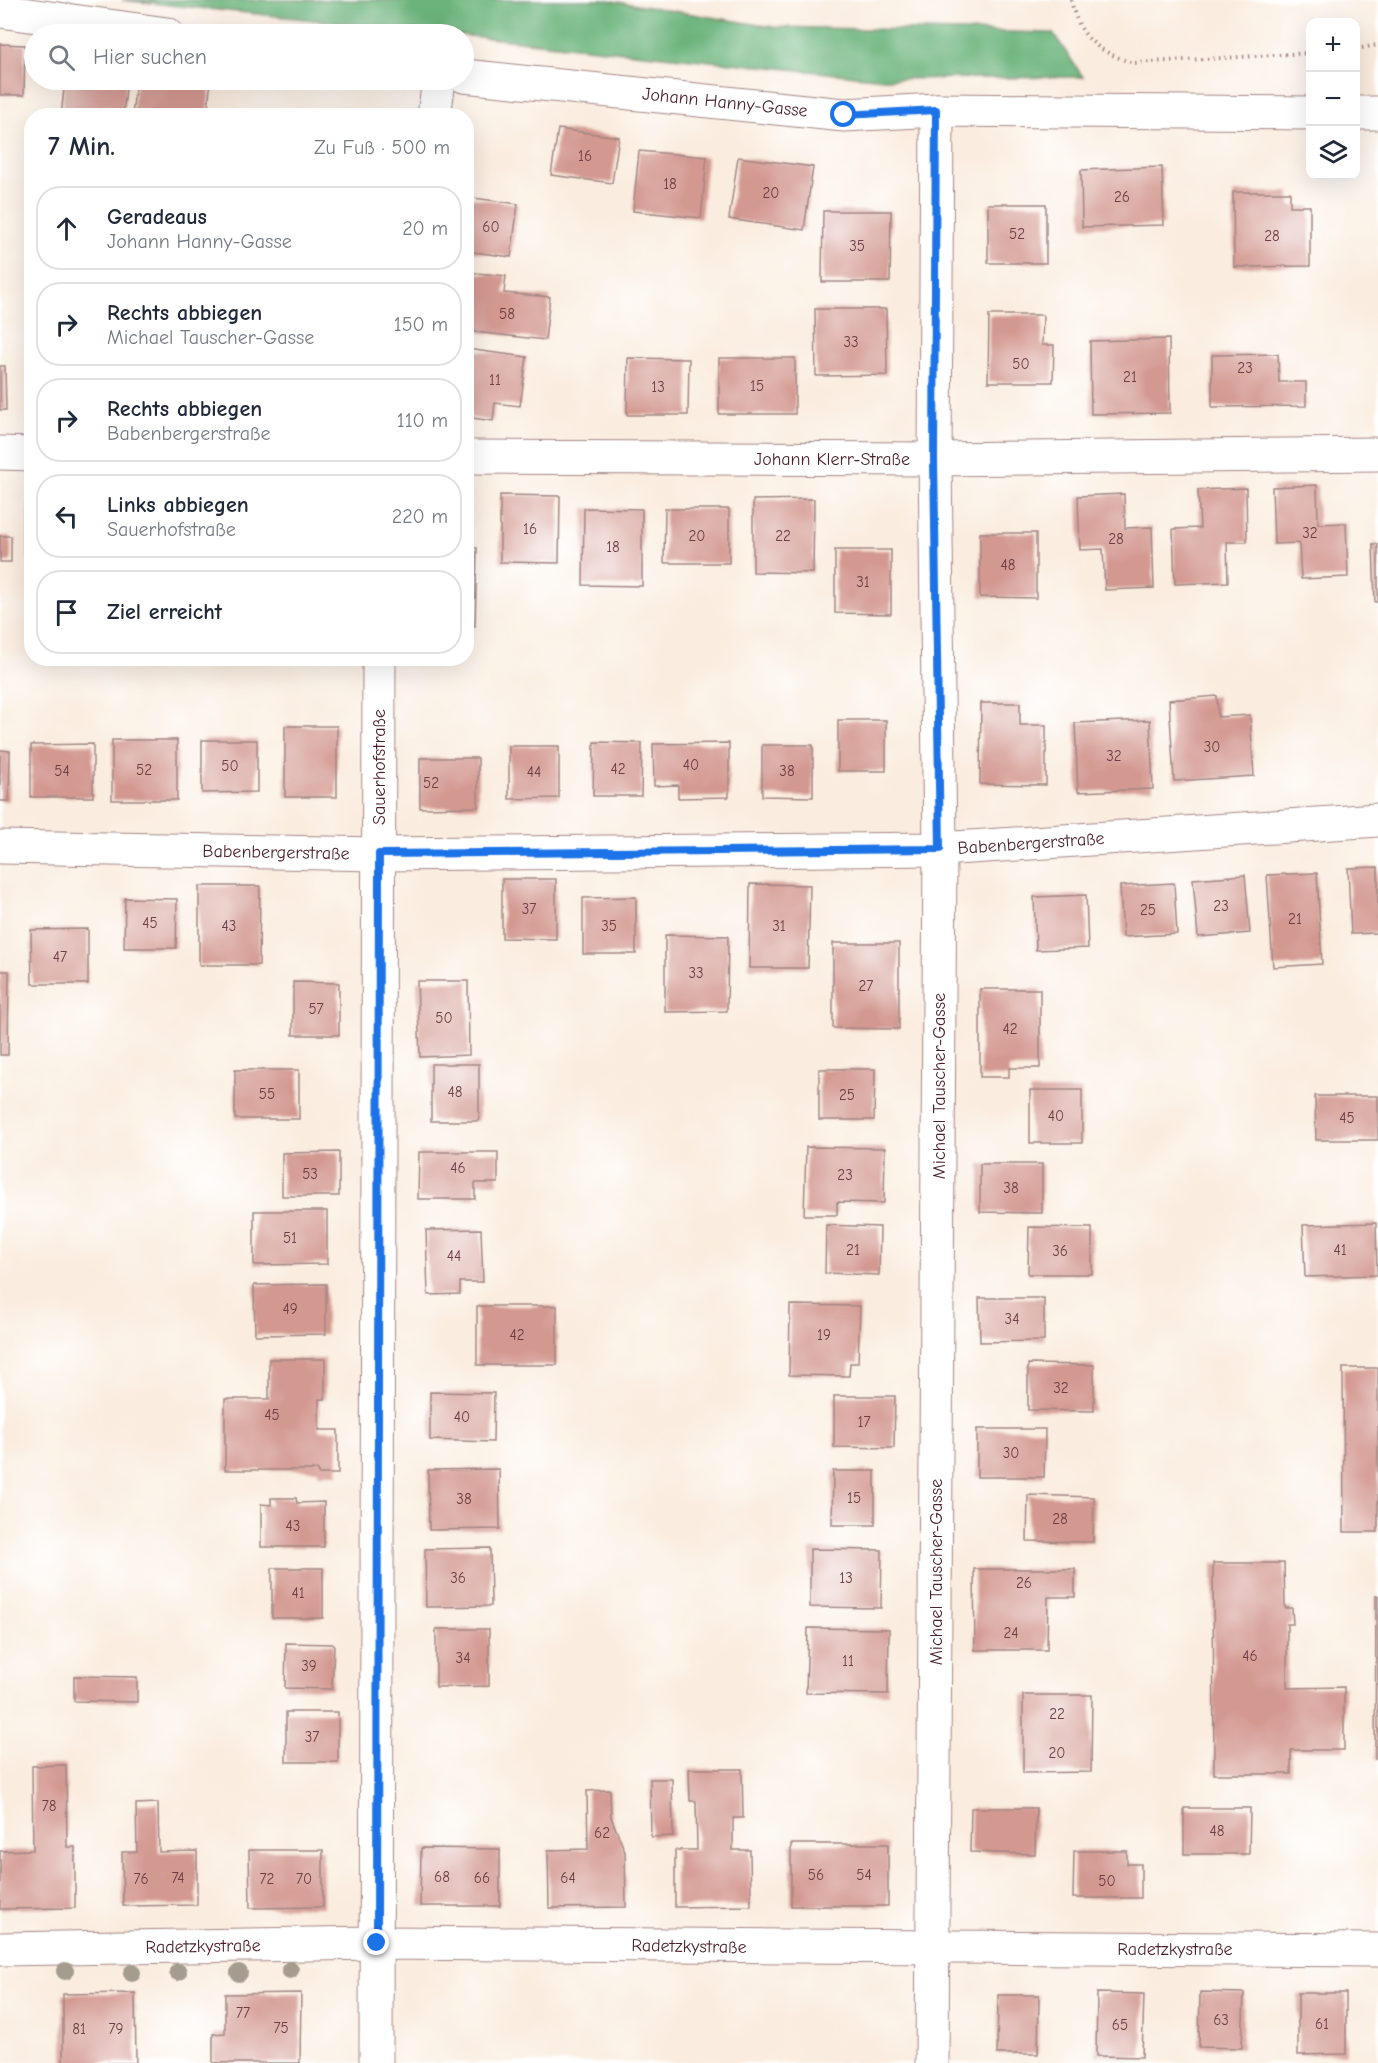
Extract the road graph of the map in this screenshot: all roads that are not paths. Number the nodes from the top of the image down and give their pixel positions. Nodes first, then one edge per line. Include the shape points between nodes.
1 (0, 11) edge
2 (94, 24) edge
3 (474, 77) edge
4 (438, 90) edge
5 (435, 108) edge
6 (936, 110) junction
7 (1306, 112) edge
8 (1360, 113) edge
9 (1378, 113) edge
10 (0, 453) edge
11 (24, 454) edge
12 (1378, 454) edge
13 (474, 457) edge
14 (934, 459) junction
15 (379, 666) edge
16 (1378, 820) edge
17 (0, 847) edge
18 (940, 849) junction
19 (379, 854) junction
20 (377, 1943) junction
21 (933, 1948) junction
22 (0, 1949) edge
23 (1378, 1950) edge
24 (376, 2063) edge
25 (932, 2063) edge

1 - 2 street
3 - 6 street, Johann Hanny-Gasse via 844,115
4 - 5 street
6 - 7 street, Johann Hanny-Gasse
6 - 14 street, Michael Tauscher-Gasse
8 - 9 street
10 - 11 street
12 - 14 street, Johann Klerr-Straße
13 - 14 street, Johann Klerr-Straße
14 - 18 street, Michael Tauscher-Gasse
15 - 19 street, Sauerhofstraße
16 - 18 street, Babenbergerstraße
17 - 19 street, Babenbergerstraße
18 - 19 street, Babenbergerstraße
18 - 21 street, Michael Tauscher-Gasse
19 - 20 street, Sauerhofstraße
20 - 21 street, Radetzkystraße
20 - 22 street, Radetzkystraße
20 - 24 street, Sauerhofstraße
21 - 23 street, Radetzkystraße
21 - 25 street, Michael Tauscher-Gasse

